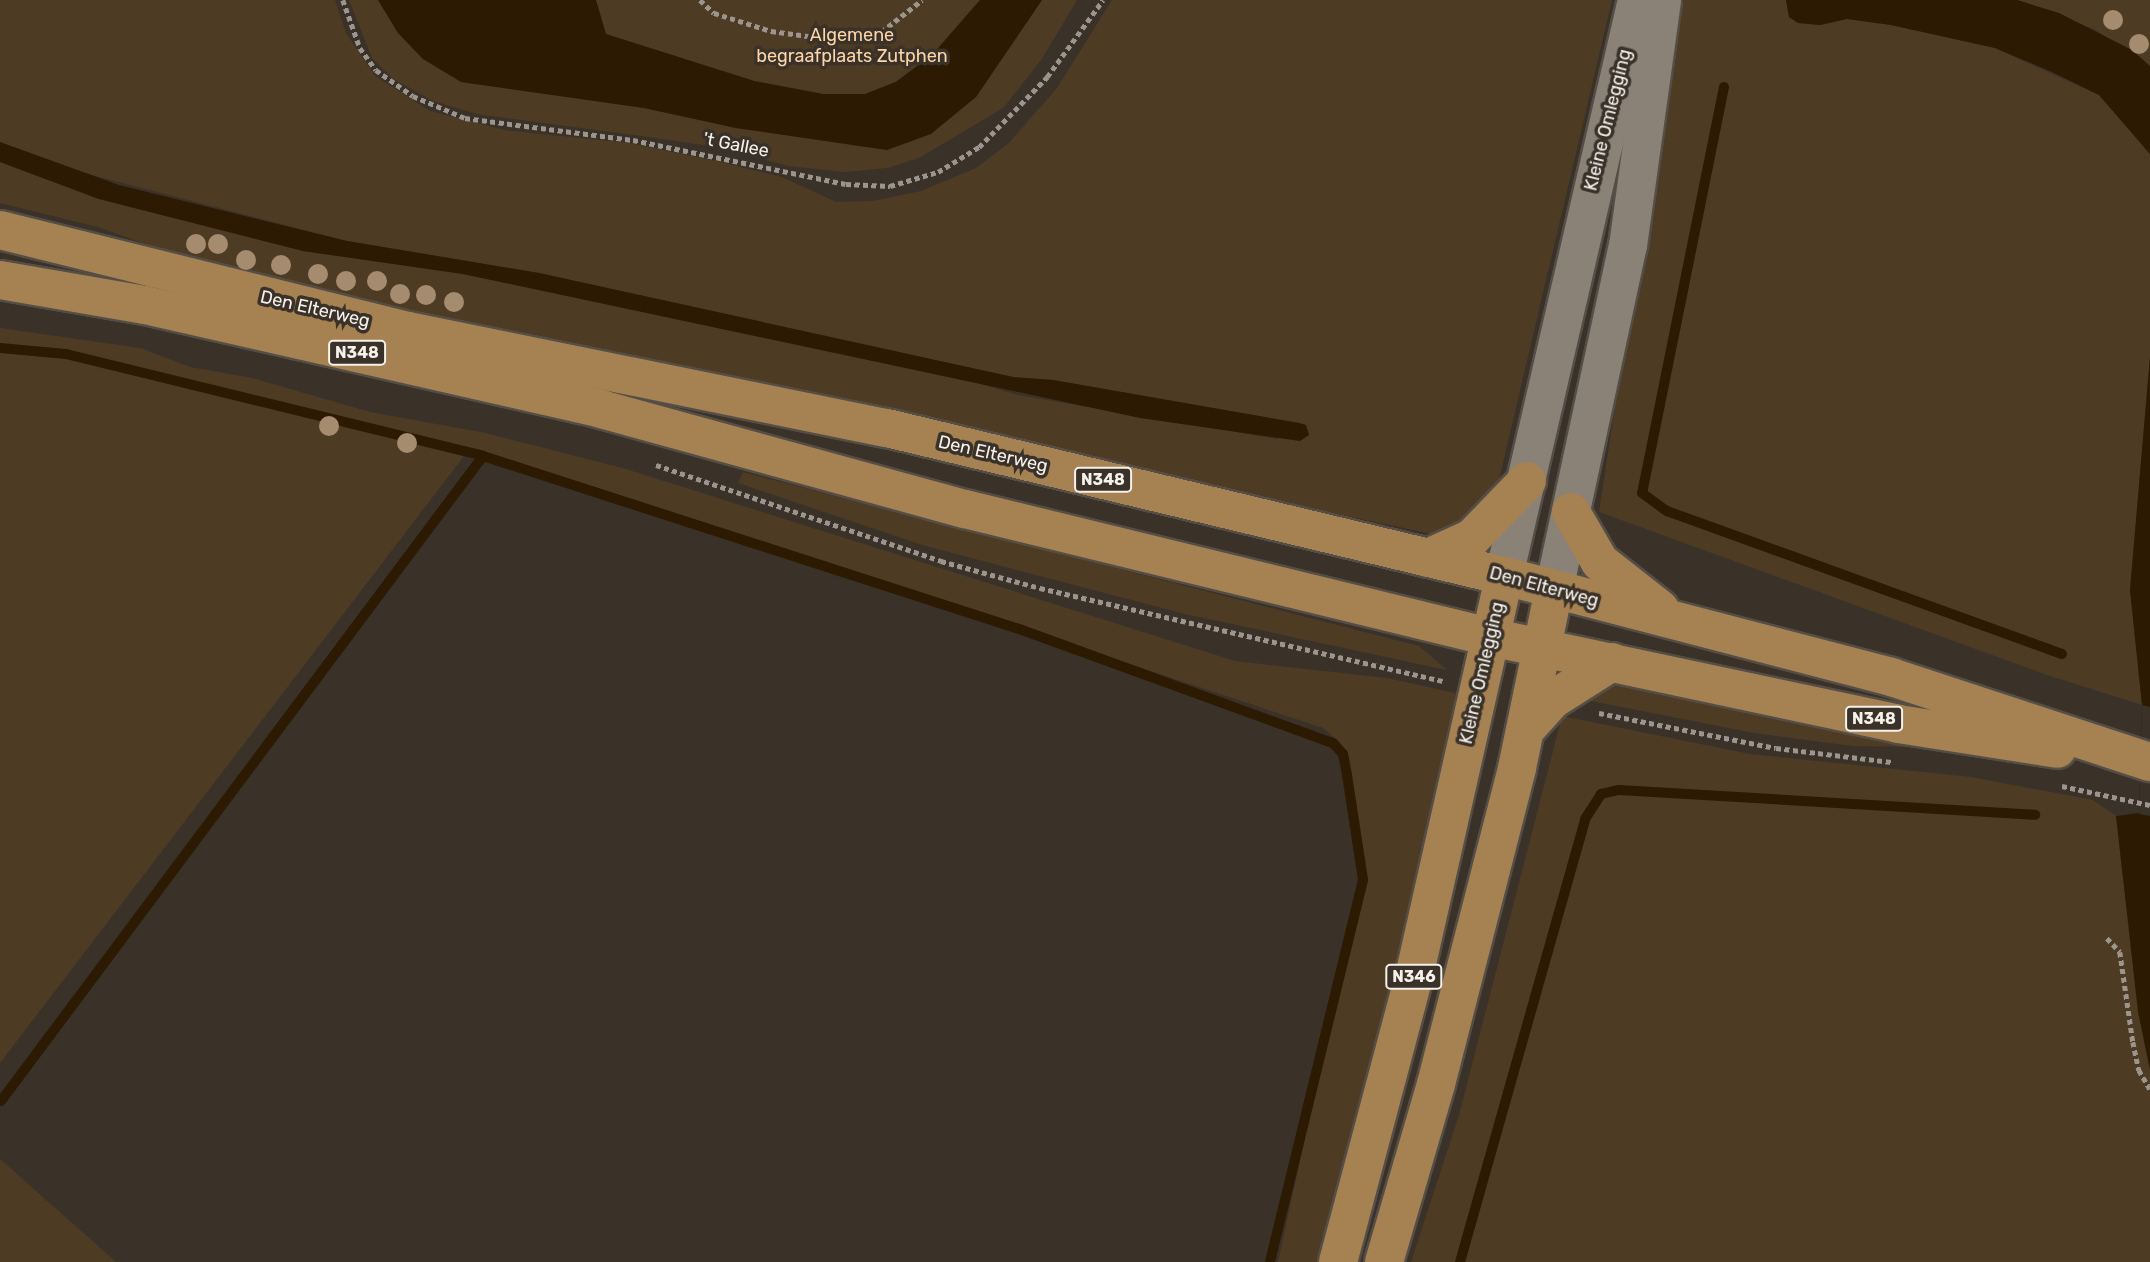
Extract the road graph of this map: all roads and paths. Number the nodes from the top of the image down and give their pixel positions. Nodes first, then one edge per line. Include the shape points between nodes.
1 (343, 0) edge
2 (700, 0) edge
3 (922, 0) edge
4 (1103, 0) edge
5 (1637, 0) edge
6 (1662, 0) edge
7 (0, 230) edge
8 (0, 280) edge
9 (644, 461) dead end
10 (1527, 481) junction
11 (1571, 512) junction
12 (1428, 558) junction
13 (1504, 576) junction
14 (1554, 590) junction
15 (1415, 617) junction
16 (1679, 622) junction
17 (1490, 637) junction
18 (1544, 648) junction
19 (1612, 662) junction
20 (1411, 674) dead end
21 (1477, 689) junction
22 (1602, 714) dead end
23 (1525, 730) junction
24 (2144, 760) edge
25 (1896, 762) dead end
26 (2052, 784) dead end
27 (2150, 805) edge
28 (2107, 938) dead end
29 (2150, 1088) edge
30 (1338, 1262) edge
31 (1384, 1262) edge

1 - 4 path, 't Gallee via 360,48 376,69 413,96 465,118 633,140 846,184 890,186 937,172 979,147 1046,77
2 - 3 path via 714,13 771,31 824,38 881,32
5 - 10 street, Kleine Omlegging
6 - 11 street, Kleine Omlegging via 1628,246
7 - 12 main road, Den Elterweg / N348 via 409,331 887,428
8 - 15 main road, Den Elterweg / N348 via 145,304 601,409 965,509
9 - 20 path via 966,568
10 - 12 main road via 1472,538
10 - 13 street, Kleine Omlegging
11 - 14 street, Kleine Omlegging
11 - 16 main road via 1600,562
12 - 13 main road, Den Elterweg / N348
13 - 14 main road, Den Elterweg / N348
13 - 17 main road, Kleine Omlegging / N346
14 - 16 main road, Den Elterweg / N348
14 - 18 main road, Kleine Omlegging / N346
15 - 17 main road, Den Elterweg / N348
15 - 21 main road via 1439,638
16 - 24 main road, Den Elterweg / N348 via 1891,677
17 - 18 main road, Den Elterweg / N348
17 - 21 main road, Kleine Omlegging / N346
18 - 19 main road, Den Elterweg / N348
18 - 23 main road, Kleine Omlegging / N346
19 - 23 main road via 1552,700
19 - 24 main road, Den Elterweg / N348 via 1898,724
21 - 30 main road, Kleine Omlegging / N346 via 1416,968
22 - 25 path via 1776,748
23 - 31 main road, Kleine Omlegging / N346 via 1436,1084
26 - 27 path
28 - 29 path via 2120,952 2135,1051

